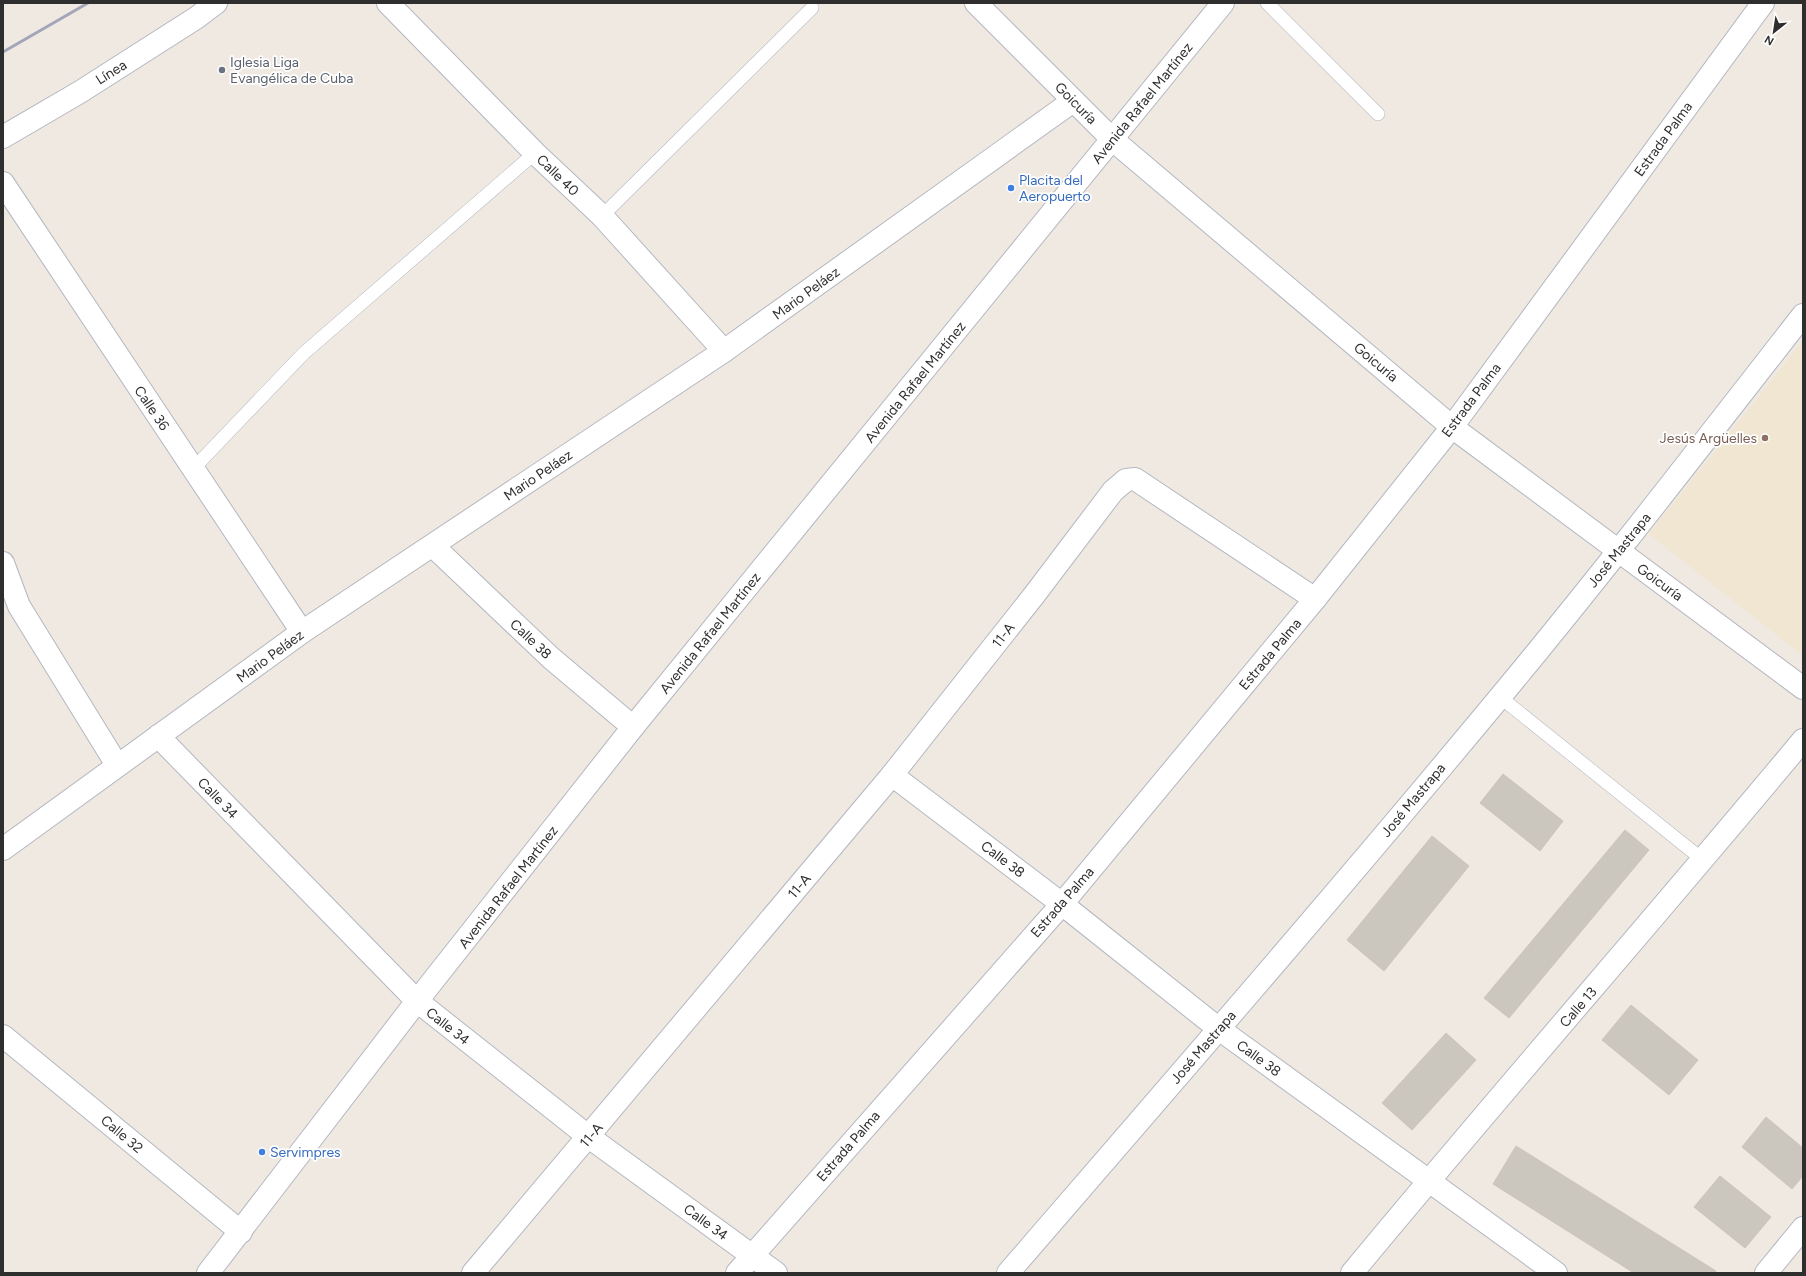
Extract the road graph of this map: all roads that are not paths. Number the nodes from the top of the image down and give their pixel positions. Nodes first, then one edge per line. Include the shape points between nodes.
1 (216, 3) edge
2 (388, 3) edge
3 (976, 3) edge
4 (1223, 3) edge
5 (1267, 3) edge
6 (1763, 3) edge
7 (812, 8) dead end
8 (1073, 101) junction
9 (1378, 114) dead end
10 (3, 137) edge
11 (1113, 140) junction
12 (535, 153) junction
13 (3, 183) edge
14 (602, 216) junction
15 (1803, 315) edge
16 (724, 352) junction
17 (1452, 427) junction
18 (193, 469) junction
19 (433, 546) junction
20 (1618, 551) junction
21 (3, 563) edge
22 (1315, 599) junction
23 (11, 609) edge
24 (302, 632) junction
25 (1803, 688) edge
26 (1500, 697) junction
27 (634, 727) junction
28 (158, 736) junction
29 (1803, 740) edge
30 (117, 765) junction
31 (892, 775) junction
32 (3, 848) edge
33 (1703, 860) junction
34 (1062, 904) junction
35 (417, 1001) junction
36 (1219, 1029) junction
37 (3, 1036) edge
38 (589, 1137) junction
39 (1428, 1181) junction
40 (1803, 1228) edge
41 (241, 1232) junction
42 (752, 1255) junction
43 (208, 1273) edge
44 (474, 1273) edge
45 (738, 1273) edge
46 (776, 1273) edge
47 (1008, 1273) edge
48 (1352, 1273) edge
49 (1556, 1273) edge
50 (1766, 1273) edge

1 - 10 street, Línea via 80,92
2 - 12 street, Calle 40
3 - 8 street, Goicuría
4 - 11 street, Avenida Rafael Martínez
5 - 9 lane
6 - 17 street, Estrada Palma
7 - 14 lane
8 - 11 street, Goicuría
8 - 16 street, Mario Peláez
11 - 17 street, Goicuría
11 - 27 street, Avenida Rafael Martínez
12 - 14 street, Calle 40
12 - 18 lane via 304,353
13 - 18 street, Calle 36
14 - 16 street, Calle 40
15 - 20 street, José Mastrapa
16 - 19 street, Mario Peláez
17 - 20 street, Goicuría
17 - 22 street, Estrada Palma
18 - 24 street, Calle 36
19 - 24 street, Mario Peláez
19 - 27 street, Calle 38 via 551,658
20 - 25 street, Goicuría
20 - 26 street, José Mastrapa
21 - 23 street
22 - 31 street, 11-A via 1135,479 1126,480 1113,491
22 - 34 street, Estrada Palma
23 - 30 street
24 - 28 street, Mario Peláez
26 - 33 lane
26 - 36 street, José Mastrapa
27 - 35 street, Avenida Rafael Martínez
28 - 30 street, Mario Peláez
28 - 35 street, Calle 34
29 - 33 street, Calle 13
30 - 32 street, Mario Peláez
31 - 34 street, Calle 38
31 - 38 street, 11-A
33 - 39 street, Calle 13
34 - 36 street, Calle 38
34 - 42 street, Estrada Palma
35 - 38 street, Calle 34
35 - 41 street, Avenida Rafael Martínez
36 - 39 street, Calle 38
36 - 47 street, José Mastrapa
37 - 41 street, Calle 32
38 - 42 street, Calle 34
38 - 44 street, 11-A
39 - 48 street, Calle 13
39 - 49 street, Calle 38
40 - 50 street
41 - 43 street, Avenida Rafael Martínez
42 - 45 street, Estrada Palma
42 - 46 street, Calle 34

